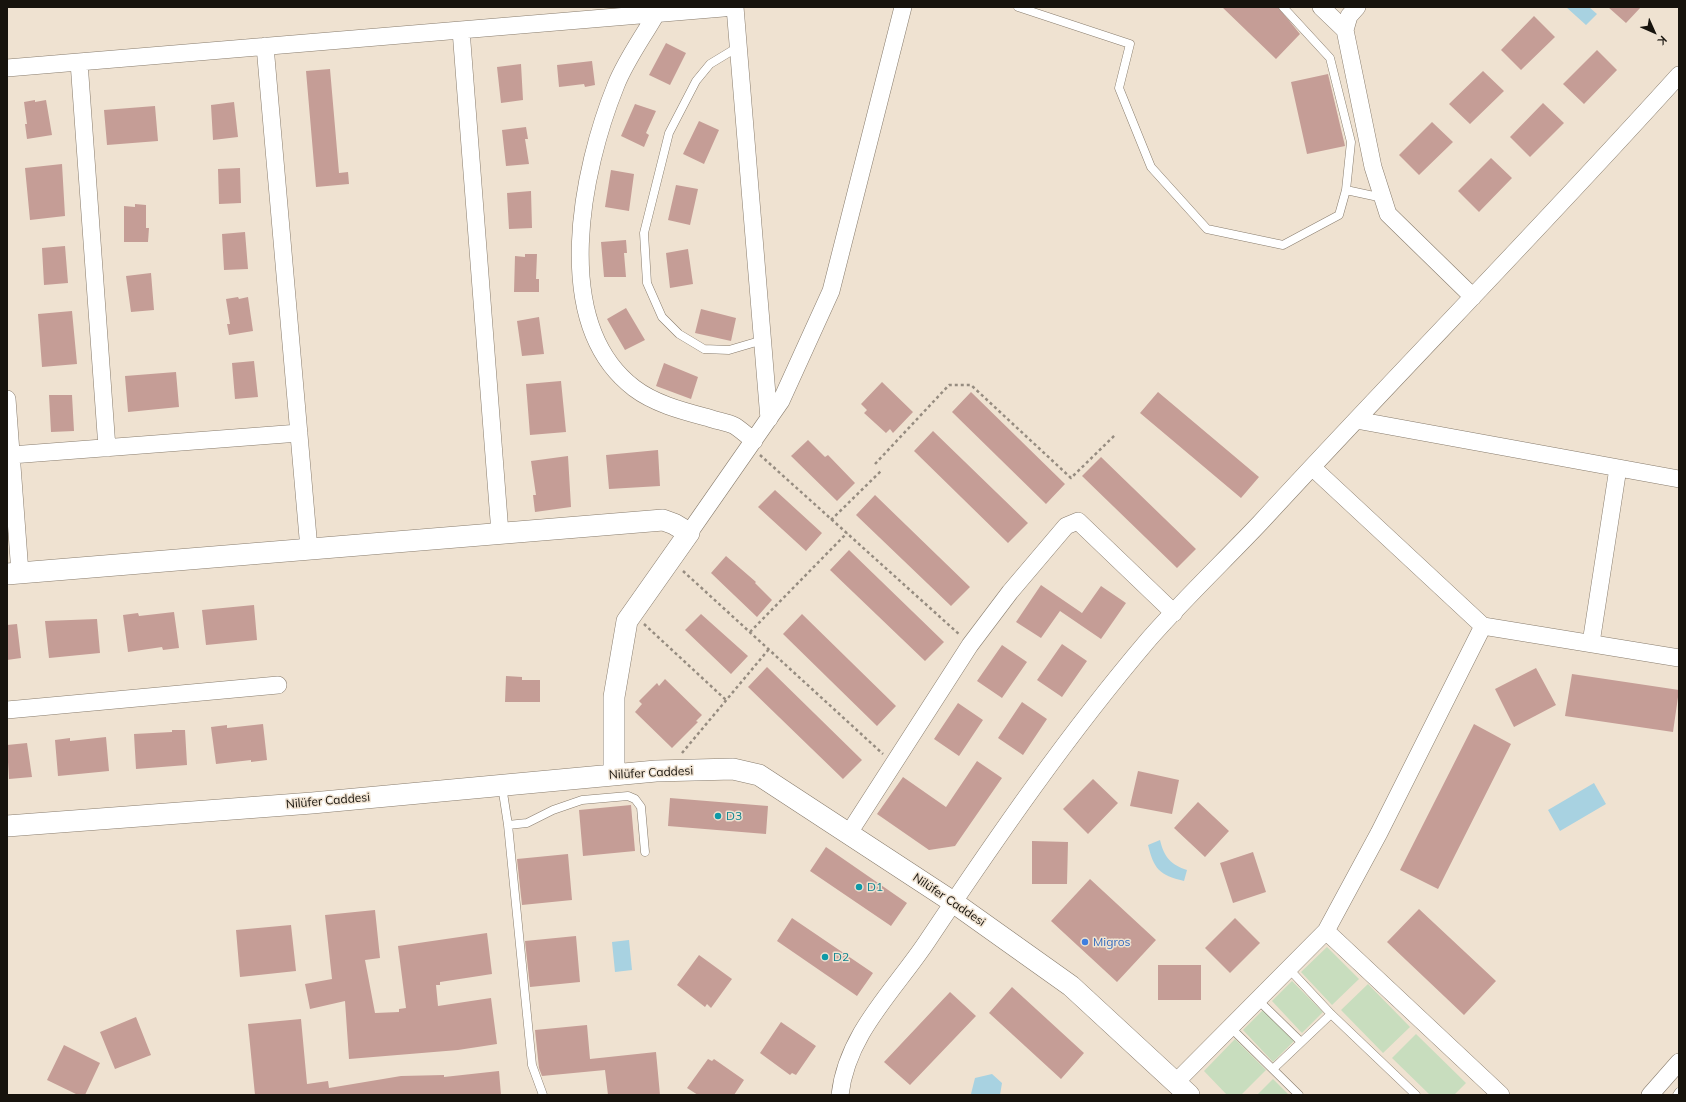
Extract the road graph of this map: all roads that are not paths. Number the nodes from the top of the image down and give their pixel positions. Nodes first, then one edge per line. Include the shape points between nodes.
1 (735, 7) edge
2 (903, 7) edge
3 (1018, 7) edge
4 (1283, 7) edge
5 (1321, 7) edge
6 (1357, 7) edge
7 (656, 14) junction
8 (461, 30) junction
9 (1345, 30) junction
10 (265, 46) junction
11 (738, 47) junction
12 (79, 62) junction
13 (7, 68) edge
14 (1679, 75) edge
15 (1346, 190) junction
16 (1383, 198) junction
17 (1473, 297) junction
18 (763, 340) junction
19 (7, 399) edge
20 (769, 419) junction
21 (1356, 420) junction
22 (299, 433) junction
23 (752, 444) junction
24 (107, 448) junction
25 (11, 455) junction
26 (1312, 467) junction
27 (1618, 468) junction
28 (1679, 479) edge
29 (500, 533) junction
30 (689, 533) junction
31 (309, 549) junction
32 (14, 573) edge
33 (1174, 613) junction
34 (1483, 626) junction
35 (1591, 643) junction
36 (1679, 658) edge
37 (278, 685) dead end
38 (7, 710) edge
39 (614, 775) junction
40 (502, 785) junction
41 (508, 825) junction
42 (7, 826) edge
43 (849, 833) junction
44 (645, 852) dead end
45 (953, 902) junction
46 (1326, 931) junction
47 (1289, 969) junction
48 (1259, 1001) junction
49 (1331, 1014) junction
50 (1231, 1028) junction
51 (1301, 1042) junction
52 (1679, 1062) edge
53 (1273, 1069) junction
54 (1182, 1089) edge
55 (1679, 1092) edge
56 (542, 1095) edge
57 (840, 1095) edge
58 (1299, 1095) edge
59 (1416, 1095) edge
60 (1501, 1095) edge
61 (1650, 1095) edge
62 (1677, 1095) edge

1 - 7 street
1 - 11 street
2 - 20 street via 831,291 781,401
3 - 15 lane via 1130,44 1119,88 1151,167 1207,229 1283,245 1339,215
4 - 15 lane via 1330,58 1351,142
5 - 9 street
6 - 9 street via 1349,16
7 - 8 street
7 - 23 street via 617,84 599,133 584,200 580,270 589,323 607,361 634,388 670,407 734,426
8 - 10 street
8 - 29 street
9 - 16 street via 1373,167
10 - 12 street
10 - 22 street
11 - 18 street
11 - 18 lane via 710,64 696,81 669,133 644,233 647,283 662,318 679,334 704,349 729,350
12 - 13 street
12 - 24 street
14 - 17 street
15 - 16 lane
16 - 17 street via 1388,214
17 - 21 street
18 - 20 street
19 - 25 street
20 - 23 street
21 - 26 street
21 - 27 street
22 - 24 street
22 - 31 street
23 - 30 street
24 - 25 street
25 - 32 street
26 - 33 street
26 - 34 street
27 - 28 street
27 - 35 street
29 - 30 street via 663,520
29 - 31 street
30 - 39 street via 628,621 614,697
31 - 32 street
33 - 43 street via 1078,521 1066,526 1010,592 970,645
33 - 45 street via 1146,643 1050,765
34 - 35 street
34 - 46 street via 1379,833
35 - 36 street
37 - 38 street
39 - 40 street, Nilüfer Caddesi
39 - 43 street, Nilüfer Caddesi via 733,769 759,775
40 - 41 lane
40 - 42 street, Nilüfer Caddesi via 312,803
41 - 44 lane via 527,824 554,810 582,800 628,796 635,799 641,807
41 - 56 lane via 532,1065
43 - 45 street, Nilüfer Caddesi
45 - 54 street, Nilüfer Caddesi via 1071,986
45 - 57 street via 924,946 869,1019 844,1070
46 - 47 street
46 - 60 street
47 - 48 street
47 - 49 lane
48 - 50 street
48 - 51 lane
49 - 51 lane
49 - 59 lane
50 - 53 lane
50 - 54 street
51 - 53 lane
52 - 61 street
53 - 58 lane
55 - 62 lane

